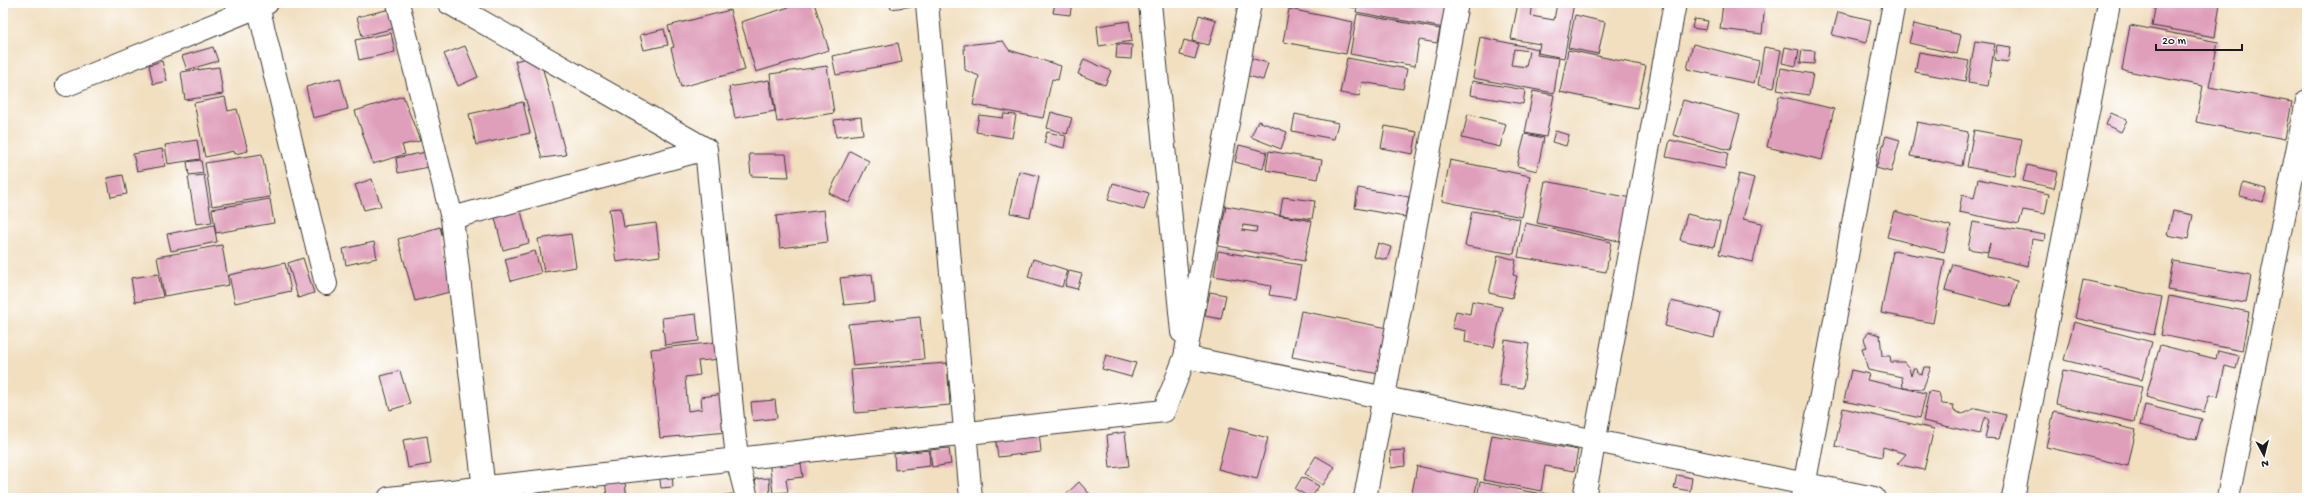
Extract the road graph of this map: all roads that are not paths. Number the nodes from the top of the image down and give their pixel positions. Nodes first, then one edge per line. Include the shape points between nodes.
1 (398, 3) edge
2 (449, 3) edge
3 (927, 3) edge
4 (1150, 3) edge
5 (1250, 3) edge
6 (1457, 3) edge
7 (1675, 3) edge
8 (1894, 3) edge
9 (2109, 3) edge
10 (262, 4) edge
11 (67, 85) dead end
12 (2307, 101) edge
13 (706, 149) junction
14 (452, 218) junction
15 (326, 284) dead end
16 (1185, 357) junction
17 (1384, 397) junction
18 (966, 433) junction
19 (1594, 441) junction
20 (737, 458) junction
21 (1803, 491) edge
22 (484, 493) edge
23 (389, 498) edge
24 (747, 498) edge
25 (971, 498) edge
26 (1365, 498) edge
27 (1584, 498) edge
28 (1874, 498) edge
29 (2013, 498) edge
30 (2228, 498) edge

1 - 14 street
2 - 13 street
3 - 18 street
4 - 16 street
5 - 16 street
6 - 17 street
7 - 19 street
8 - 21 street
9 - 29 street
10 - 11 street
10 - 15 street
12 - 30 street
13 - 14 street
13 - 20 street
14 - 22 street
16 - 17 street
16 - 18 street via 1164,411
17 - 19 street
17 - 26 street
18 - 20 street
18 - 25 street
19 - 21 street
19 - 27 street
20 - 22 street
20 - 24 street
21 - 28 street
22 - 23 street

